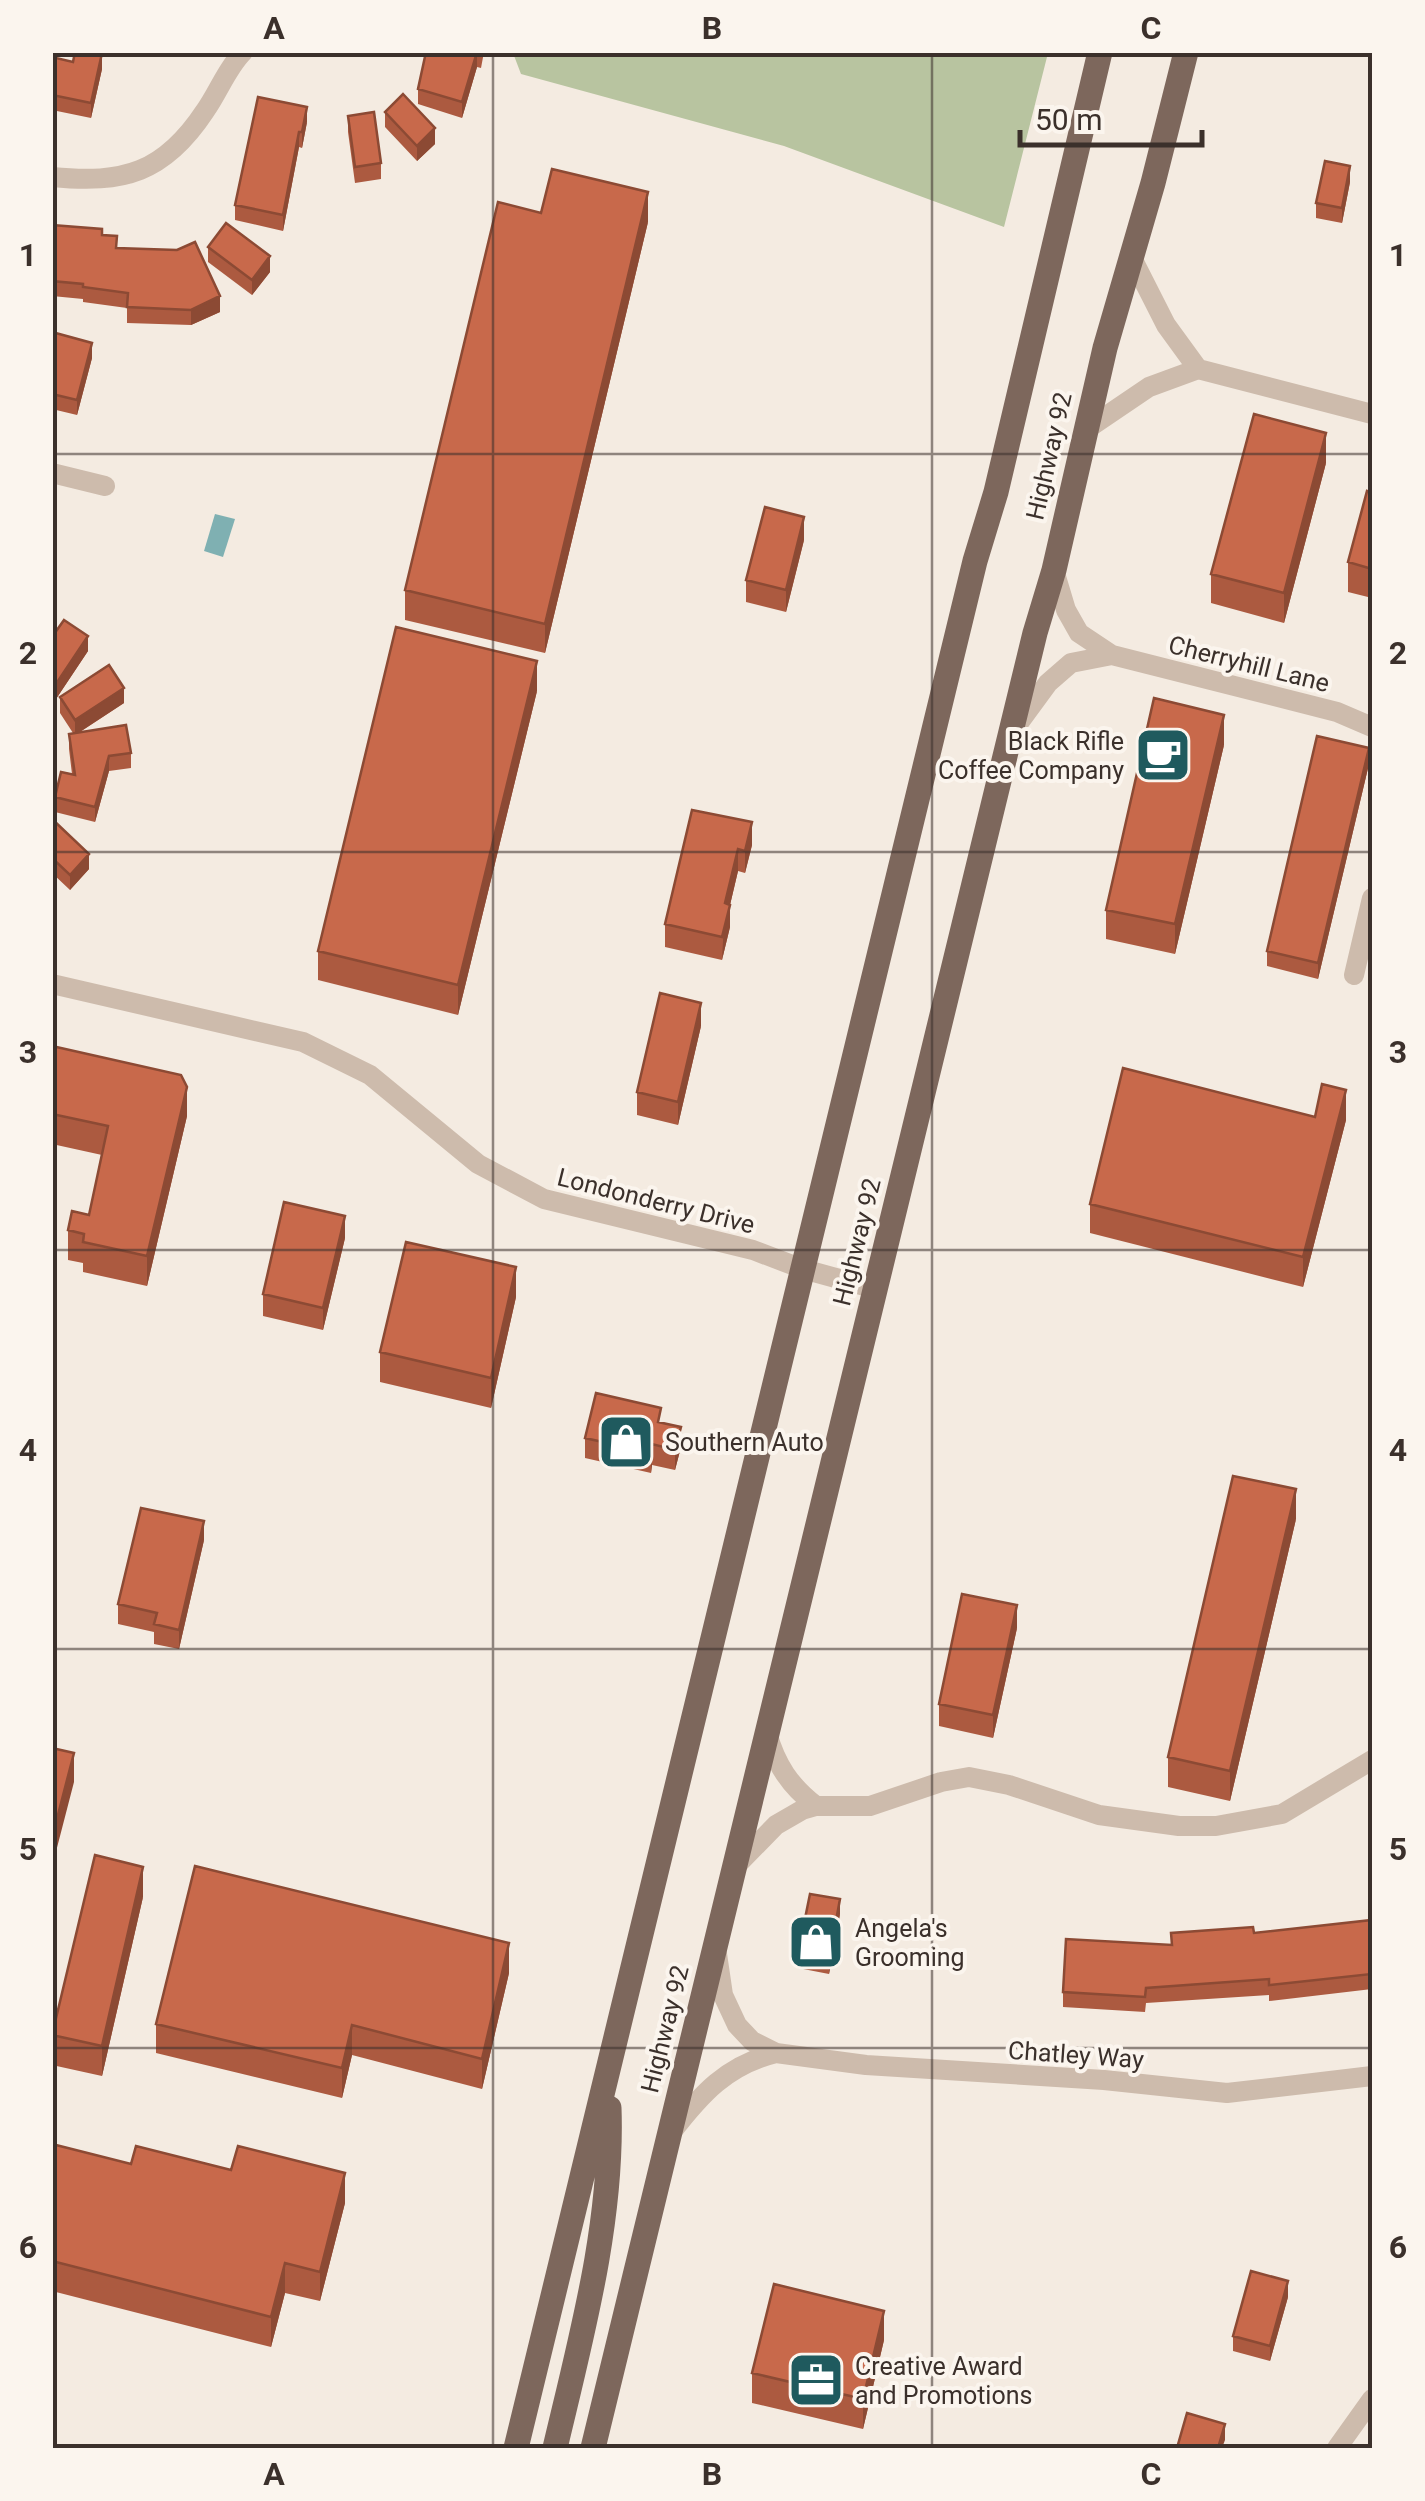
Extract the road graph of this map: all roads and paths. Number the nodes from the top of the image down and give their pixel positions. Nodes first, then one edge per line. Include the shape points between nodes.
1 (243, 52) edge
2 (1100, 52) edge
3 (1186, 52) edge
4 (52, 176) edge
5 (1132, 258) junction
6 (1198, 368) junction
7 (1372, 414) edge
8 (1087, 429) junction
9 (52, 474) edge
10 (105, 486) dead end
11 (1054, 570) junction
12 (1112, 655) junction
13 (1372, 727) edge
14 (1011, 733) junction
15 (1372, 898) edge
16 (1354, 975) dead end
17 (52, 984) edge
18 (803, 1269) junction
19 (876, 1290) junction
20 (768, 1733) junction
21 (1372, 1760) edge
22 (816, 1806) junction
23 (735, 1867) junction
24 (716, 1946) junction
25 (776, 2053) junction
26 (1372, 2076) edge
27 (606, 2078) junction
28 (670, 2134) junction
29 (1372, 2399) edge
30 (516, 2448) edge
31 (554, 2448) edge
32 (593, 2448) edge
33 (1337, 2448) edge

1 - 4 street via 204,113 153,166 133,175
2 - 18 main road, Highway 92
3 - 5 main road, Highway 92
5 - 6 street via 1166,325
5 - 8 main road, Highway 92
6 - 7 street
6 - 8 street via 1148,387
8 - 11 main road, Highway 92
9 - 10 street
11 - 12 street via 1079,632
11 - 14 main road, Highway 92
12 - 13 street, Cherryhill Lane via 1338,712
12 - 14 street via 1071,663
14 - 19 main road, Highway 92
15 - 16 street
17 - 18 street, Londonderry Drive via 303,1042 370,1075 478,1164 526,1191 754,1250
18 - 19 street, Londonderry Drive
18 - 27 main road, Highway 92
19 - 20 main road, Highway 92
20 - 22 street via 788,1782
20 - 23 main road, Highway 92
21 - 22 street via 1282,1814 1216,1826 1099,1816 969,1777 870,1806
22 - 23 street via 776,1824
23 - 24 main road, Highway 92
24 - 25 street, Chatley Way via 723,1995 737,2025
24 - 28 main road, Highway 92
25 - 26 street, Chatley Way via 1227,2093
25 - 28 street, Chatley Way via 722,2075
27 - 30 main road, Highway 92
27 - 31 main road via 609,2148 601,2222
28 - 32 main road, Highway 92
29 - 33 street

